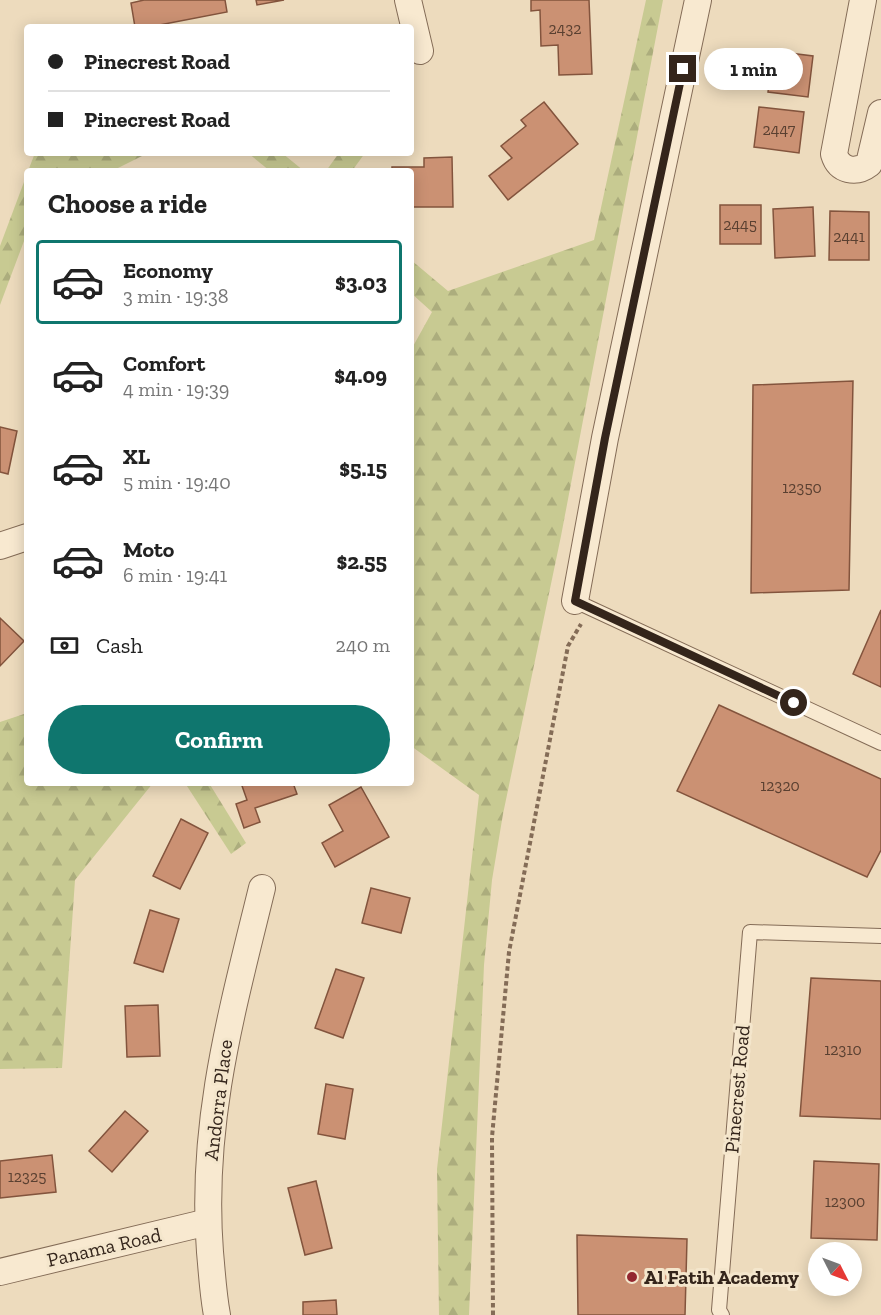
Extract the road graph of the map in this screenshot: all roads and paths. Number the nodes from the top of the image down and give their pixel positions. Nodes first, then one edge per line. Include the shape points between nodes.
1 (408, 0) edge
2 (698, 0) edge
3 (863, 0) edge
4 (414, 24) edge
5 (414, 26) edge
6 (420, 51) dead end
7 (881, 113) edge
8 (24, 538) edge
9 (0, 546) edge
10 (582, 604) junction
11 (881, 743) edge
12 (262, 888) dead end
13 (881, 936) edge
14 (208, 1222) junction
15 (0, 1272) edge
16 (217, 1315) edge
17 (493, 1315) edge
18 (722, 1315) edge

1 - 4 street
2 - 10 street via 605,438
3 - 7 street via 834,154 840,165 851,171 869,164
5 - 6 street
8 - 9 street
10 - 11 lane
10 - 17 path via 568,646 509,952 492,1137
12 - 14 street, Andorra Place via 227,1029 215,1098
13 - 18 lane, Pinecrest Road via 750,932 719,1310
14 - 15 street, Panama Road
14 - 16 street, Andorra Place

